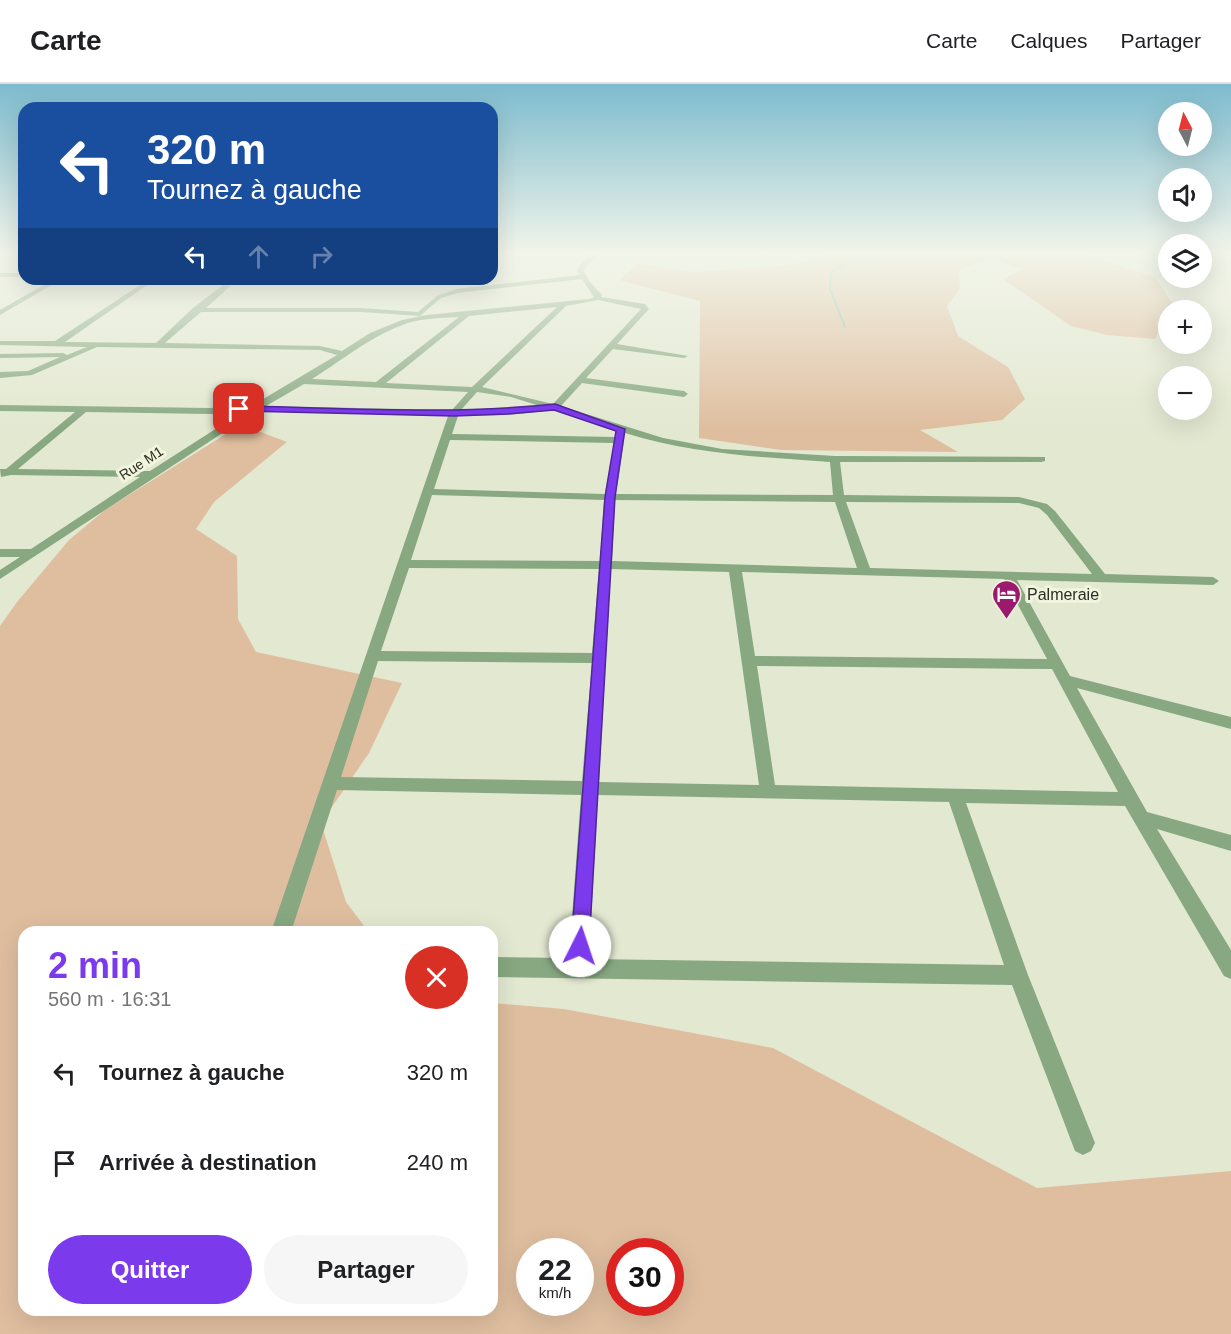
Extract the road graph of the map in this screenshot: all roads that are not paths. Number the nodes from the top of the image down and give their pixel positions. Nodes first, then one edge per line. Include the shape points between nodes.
1 (104, 312) edge
2 (193, 312) edge
3 (390, 312) edge
4 (425, 312) edge
5 (485, 312) edge
6 (555, 312) edge
7 (642, 312) edge
8 (467, 314) junction
9 (423, 315) junction
10 (361, 342) junction
11 (0, 343) edge
12 (58, 343) junction
13 (102, 344) junction
14 (158, 345) junction
15 (611, 346) junction
16 (320, 348) junction
17 (343, 354) junction
18 (72, 355) junction
19 (0, 356) edge
20 (684, 356) dead end
21 (0, 375) edge
22 (580, 380) junction
23 (302, 381) junction
24 (378, 386) junction
25 (474, 390) junction
26 (684, 394) dead end
27 (555, 407) junction
28 (0, 408) edge
29 (254, 408) junction
30 (84, 409) junction
31 (454, 413) junction
32 (620, 435) junction
33 (446, 437) junction
34 (835, 459) junction
35 (1041, 459) dead end
36 (3, 474) edge
37 (150, 474) junction
38 (428, 492) junction
39 (610, 497) junction
40 (840, 498) junction
41 (0, 553) edge
42 (34, 553) junction
43 (404, 564) junction
44 (606, 565) junction
45 (735, 568) junction
46 (865, 572) junction
47 (0, 575) edge
48 (1008, 575) junction
49 (1101, 578) junction
50 (1213, 581) dead end
51 (373, 656) junction
52 (600, 658) junction
53 (749, 661) junction
54 (1056, 664) junction
55 (1065, 680) junction
56 (1231, 723) edge
57 (330, 783) junction
58 (590, 789) junction
59 (768, 792) junction
60 (955, 796) junction
61 (1130, 800) junction
62 (1140, 817) junction
63 (1231, 843) edge
64 (283, 926) edge
65 (498, 967) edge
66 (578, 968) junction
67 (1231, 969) edge
68 (1018, 975) junction
69 (1083, 1143) dead end

1 - 12 street
2 - 14 street
3 - 9 street
4 - 9 street
5 - 8 street
6 - 25 street
7 - 15 street
8 - 9 street
8 - 24 street
9 - 10 street
10 - 16 street
10 - 17 street, Rue M1
11 - 12 street
12 - 13 street
13 - 14 street
13 - 18 street
14 - 16 street
15 - 20 street
15 - 22 street
16 - 17 street
17 - 23 street, Rue M1
18 - 19 street
18 - 21 street via 29,373
22 - 26 street
22 - 27 street
23 - 24 street
23 - 29 street, Rue M1
24 - 25 street
25 - 27 street
25 - 31 street
27 - 31 street
27 - 32 street
28 - 30 street
29 - 30 street
29 - 31 street
29 - 37 street, Rue M1
30 - 36 street
31 - 33 street
32 - 33 street
32 - 34 street via 722,452
32 - 39 street
33 - 38 street
34 - 35 street
34 - 40 street
36 - 37 street
37 - 42 street, Rue M1
38 - 39 street
38 - 43 street
39 - 40 street
39 - 44 street
40 - 46 street
40 - 49 street via 1034,502 1051,513
41 - 42 street
42 - 47 street, Rue M1
43 - 44 street
43 - 51 street
44 - 45 street
44 - 52 street
45 - 46 street
45 - 53 street
46 - 48 street
48 - 49 street
48 - 54 street
49 - 50 street
51 - 52 street
51 - 57 street
52 - 58 street
53 - 54 street
53 - 59 street
54 - 55 street
55 - 56 street
55 - 61 street
57 - 58 street
57 - 64 street
58 - 59 street
58 - 66 street
59 - 60 street
60 - 61 street
60 - 68 street
61 - 62 street
62 - 63 street
62 - 67 street
65 - 66 street
66 - 68 street
68 - 69 street

